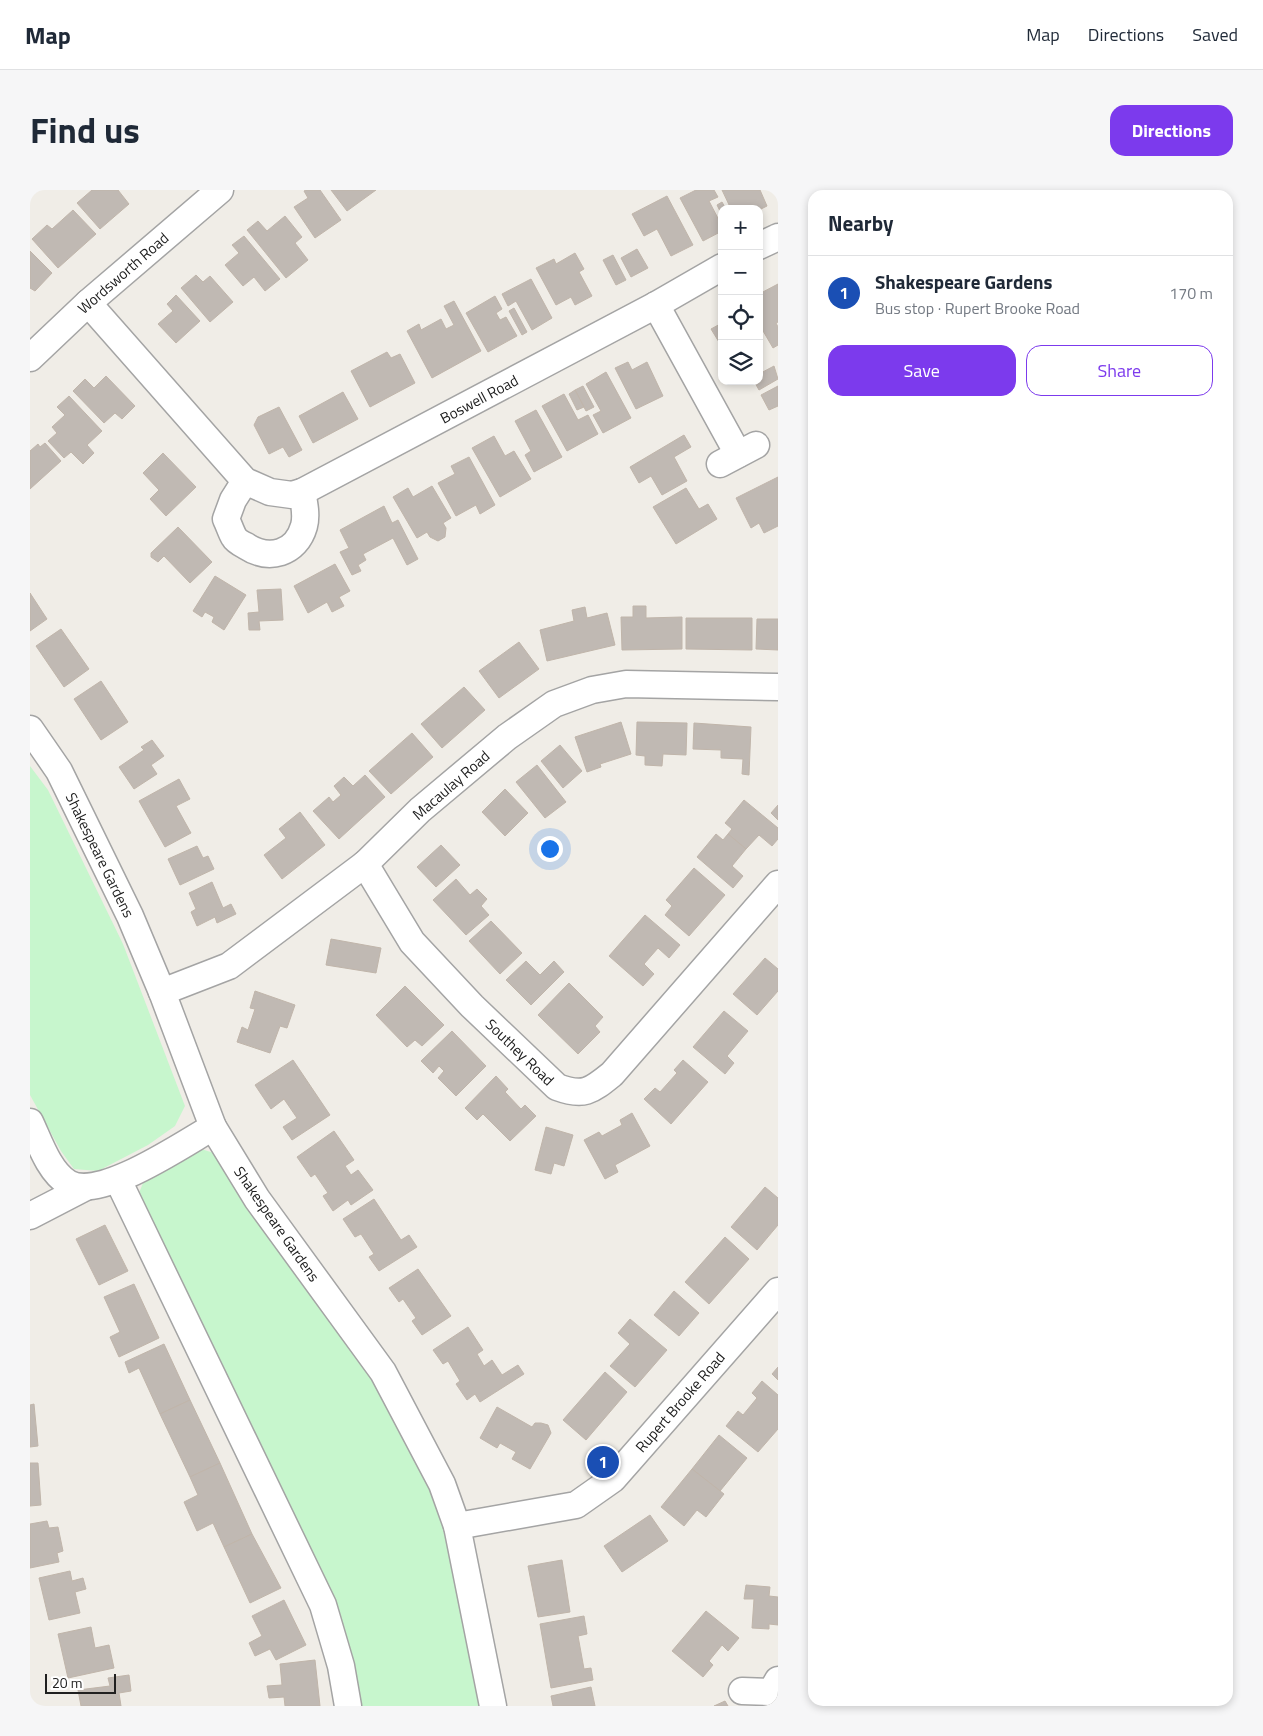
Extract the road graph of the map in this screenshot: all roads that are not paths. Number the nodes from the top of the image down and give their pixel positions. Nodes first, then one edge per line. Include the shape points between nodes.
1 (220, 190) edge
2 (778, 237) edge
3 (763, 244) edge
4 (718, 270) edge
5 (88, 303) junction
6 (656, 305) junction
7 (30, 358) edge
8 (738, 454) dead end
9 (245, 481) junction
10 (302, 492) junction
11 (778, 687) edge
12 (30, 729) edge
13 (365, 864) junction
14 (778, 884) edge
15 (162, 992) junction
16 (30, 1122) edge
17 (213, 1127) junction
18 (118, 1180) junction
19 (84, 1188) junction
20 (30, 1216) edge
21 (778, 1291) edge
22 (457, 1526) junction
23 (742, 1690) dead end
24 (775, 1692) edge
25 (348, 1706) edge
26 (494, 1706) edge

1 - 5 street, Wordsworth Road
2 - 3 street
4 - 6 street, Boswell Road
5 - 7 street, Wordsworth Road
5 - 9 street, Boswell Road
6 - 8 street
6 - 10 street, Boswell Road
9 - 10 street, Boswell Road via 270,492
9 - 10 street via 226,519 234,539 266,555 284,553 304,526
11 - 13 street, Macaulay Road via 626,684 592,690 554,704 507,737 449,786
12 - 15 street, Shakespeare Gardens via 64,780 130,916
13 - 14 street, Southey Road via 412,942 472,1006 556,1087 573,1093 591,1091 612,1074
13 - 15 street, Macaulay Road via 230,966
15 - 17 street, Shakespeare Gardens
16 - 19 street via 58,1174 68,1183
17 - 18 street
17 - 22 street, Shakespeare Gardens via 257,1199 383,1372 442,1484
18 - 19 street
18 - 25 street via 323,1606 341,1666
19 - 20 street
21 - 22 street, Rupert Brooke Road via 613,1479 576,1506
22 - 26 street, Shakespeare Gardens
23 - 24 street

